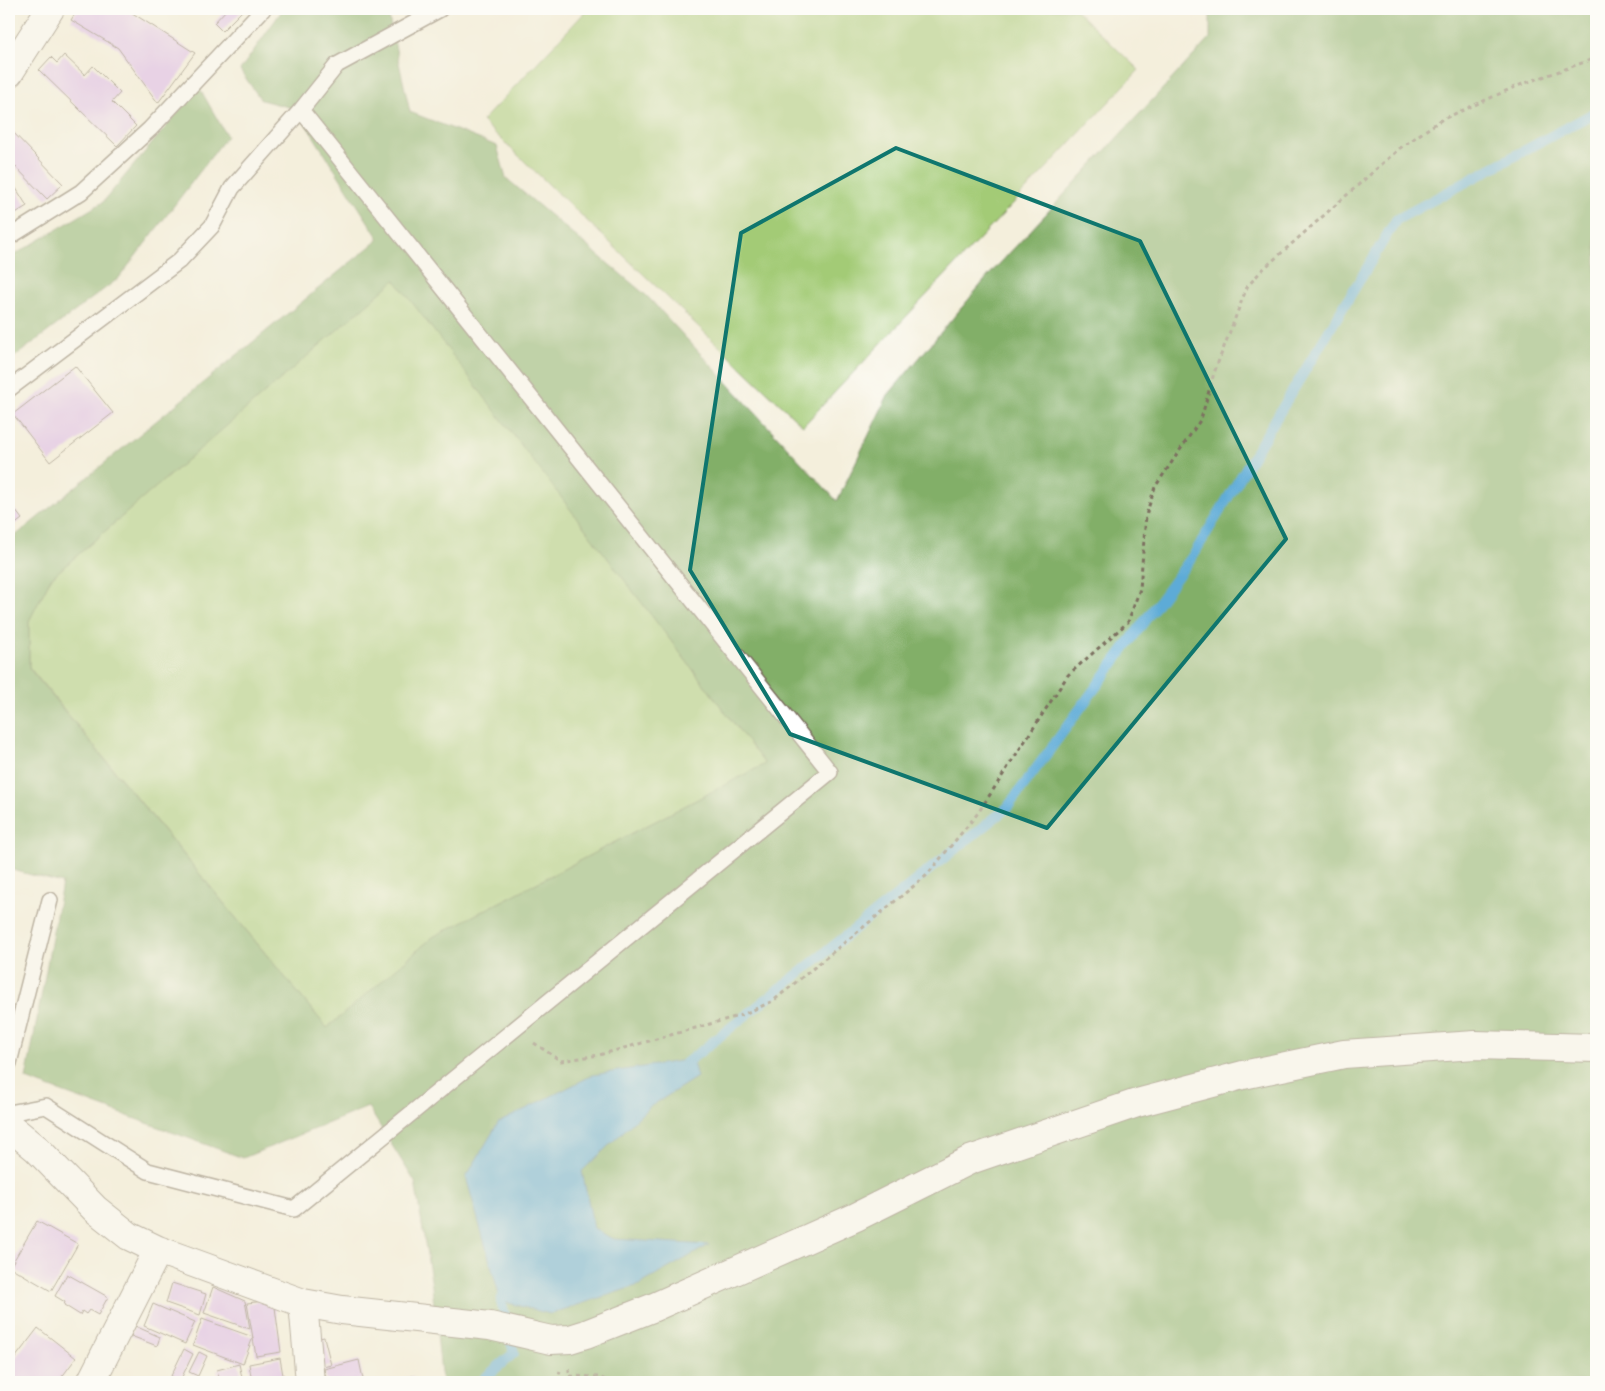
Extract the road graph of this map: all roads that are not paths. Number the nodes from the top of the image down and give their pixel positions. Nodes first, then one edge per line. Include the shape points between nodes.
1 (50, 9) edge
2 (263, 9) edge
3 (440, 9) edge
4 (9, 73) edge
5 (302, 110) junction
6 (9, 237) edge
7 (9, 389) edge
8 (50, 900) dead end
9 (1596, 1048) edge
10 (9, 1063) edge
11 (9, 1113) edge
12 (9, 1126) edge
13 (158, 1250) junction
14 (303, 1303) junction
15 (91, 1382) edge
16 (310, 1382) edge

1 - 4 street
2 - 6 lane via 150,129 81,192
3 - 5 lane via 337,65
5 - 7 lane via 232,188 212,226 179,261
5 - 11 lane via 830,772 294,1210 148,1171 46,1106
8 - 10 lane
9 - 14 street via 1476,1045 1344,1054 1243,1075 1137,1103 970,1160 856,1217 652,1308 570,1339 551,1340 490,1326
12 - 13 street via 37,1148 95,1209 129,1236
13 - 14 street
13 - 15 street
14 - 16 street

